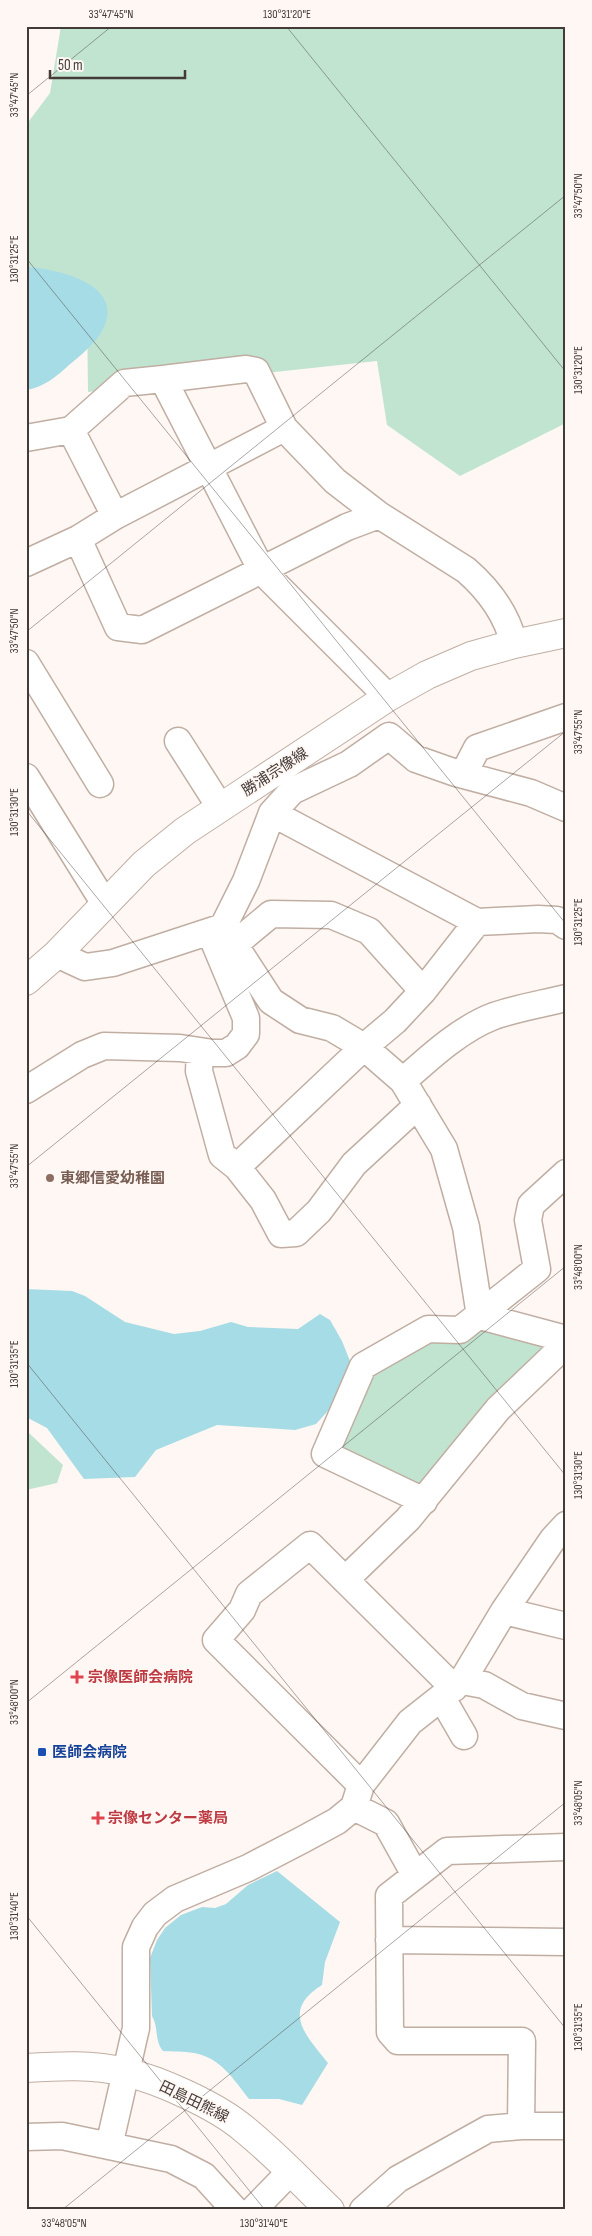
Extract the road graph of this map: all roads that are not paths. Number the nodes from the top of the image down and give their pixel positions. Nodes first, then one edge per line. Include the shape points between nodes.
1 (163, 380) junction
2 (284, 428) junction
3 (71, 430) junction
4 (26, 438) edge
5 (209, 468) junction
6 (379, 515) junction
7 (115, 516) junction
8 (78, 539) junction
9 (28, 558) edge
10 (262, 571) junction
11 (566, 633) edge
12 (514, 644) junction
13 (26, 664) edge
14 (388, 698) junction
15 (566, 716) edge
16 (178, 741) dead end
17 (463, 775) junction
18 (26, 777) edge
19 (100, 784) dead end
20 (220, 808) junction
21 (566, 808) edge
22 (272, 813) junction
23 (105, 904) junction
24 (477, 922) junction
25 (566, 926) edge
26 (223, 934) junction
27 (57, 954) junction
28 (26, 981) edge
29 (423, 991) junction
30 (566, 998) edge
31 (364, 1047) junction
32 (200, 1052) junction
33 (403, 1081) junction
34 (26, 1090) edge
35 (418, 1105) junction
36 (236, 1167) junction
37 (566, 1173) edge
38 (480, 1316) junction
39 (566, 1339) edge
40 (566, 1344) edge
41 (424, 1501) junction
42 (566, 1525) edge
43 (345, 1580) junction
44 (504, 1611) junction
45 (566, 1626) edge
46 (453, 1689) junction
47 (566, 1716) edge
48 (464, 1736) dead end
49 (358, 1796) junction
50 (566, 1847) edge
51 (415, 1875) junction
52 (388, 1940) junction
53 (566, 1942) edge
54 (26, 2068) edge
55 (125, 2072) junction
56 (521, 2126) junction
57 (566, 2126) edge
58 (26, 2136) edge
59 (109, 2146) junction
60 (290, 2172) junction
61 (235, 2210) edge
62 (254, 2210) edge
63 (330, 2210) edge
64 (363, 2210) edge

1 - 2 street via 246,369 256,371
1 - 3 street via 124,383
1 - 5 street
2 - 5 street
2 - 6 street via 335,481
3 - 4 street
3 - 7 street
5 - 7 street
5 - 10 street
6 - 10 street via 347,527
6 - 12 street via 479,581 496,603
7 - 8 street
8 - 9 street
8 - 10 street via 118,627 142,630
10 - 14 street
11 - 12 main road, 勝浦宗像線
12 - 14 main road, 勝浦宗像線 via 462,660 427,675
13 - 19 street
14 - 20 main road, 勝浦宗像線
15 - 17 street via 477,748
16 - 20 street
17 - 21 street via 531,792
17 - 22 street via 416,759 389,736 349,764 292,791
18 - 23 street
20 - 23 main road, 勝浦宗像線 via 144,864
22 - 24 street
22 - 26 street
23 - 27 main road, 勝浦宗像線
24 - 25 street via 538,918 558,920
24 - 29 street
26 - 27 street via 113,963 85,967
26 - 29 street via 271,914 331,915 369,931
26 - 31 street via 271,1001 300,1020 332,1028
26 - 32 street via 246,1018 246,1034 237,1046 226,1053
27 - 28 main road, 勝浦宗像線
29 - 31 street
30 - 33 street via 494,1016 432,1055
31 - 33 street
31 - 36 street
32 - 34 street via 180,1048 104,1046 82,1055
32 - 36 street via 199,1071 222,1155
33 - 35 street
35 - 36 street via 354,1164 320,1211 296,1233 281,1234 263,1200
35 - 38 street via 444,1149 453,1176 466,1227
37 - 38 street via 531,1205 528,1220 537,1269
38 - 39 street
38 - 41 street via 460,1330 428,1329 363,1366 325,1454
40 - 41 street via 498,1409
41 - 43 street
42 - 44 street
43 - 46 street
43 - 49 street via 310,1545 249,1594 242,1610 216,1640
44 - 45 street
44 - 46 street
46 - 47 street via 484,1685 522,1706
46 - 48 street
46 - 49 street via 410,1722
49 - 51 street via 386,1823
49 - 55 street via 337,1821 248,1868 175,1899 155,1914 136,1947 136,2028
50 - 51 street via 447,1851
51 - 52 street via 389,1896
52 - 53 street
52 - 56 street via 390,2032 398,2041 522,2041
54 - 55 main road, 田島田熊線 via 97,2068
55 - 59 street
55 - 60 main road, 田島田熊線 via 217,2110 243,2128
56 - 57 street
56 - 64 street via 488,2129 398,2179
58 - 59 street via 62,2136
59 - 61 street via 171,2159 204,2176
60 - 62 street
60 - 63 main road, 田島田熊線

